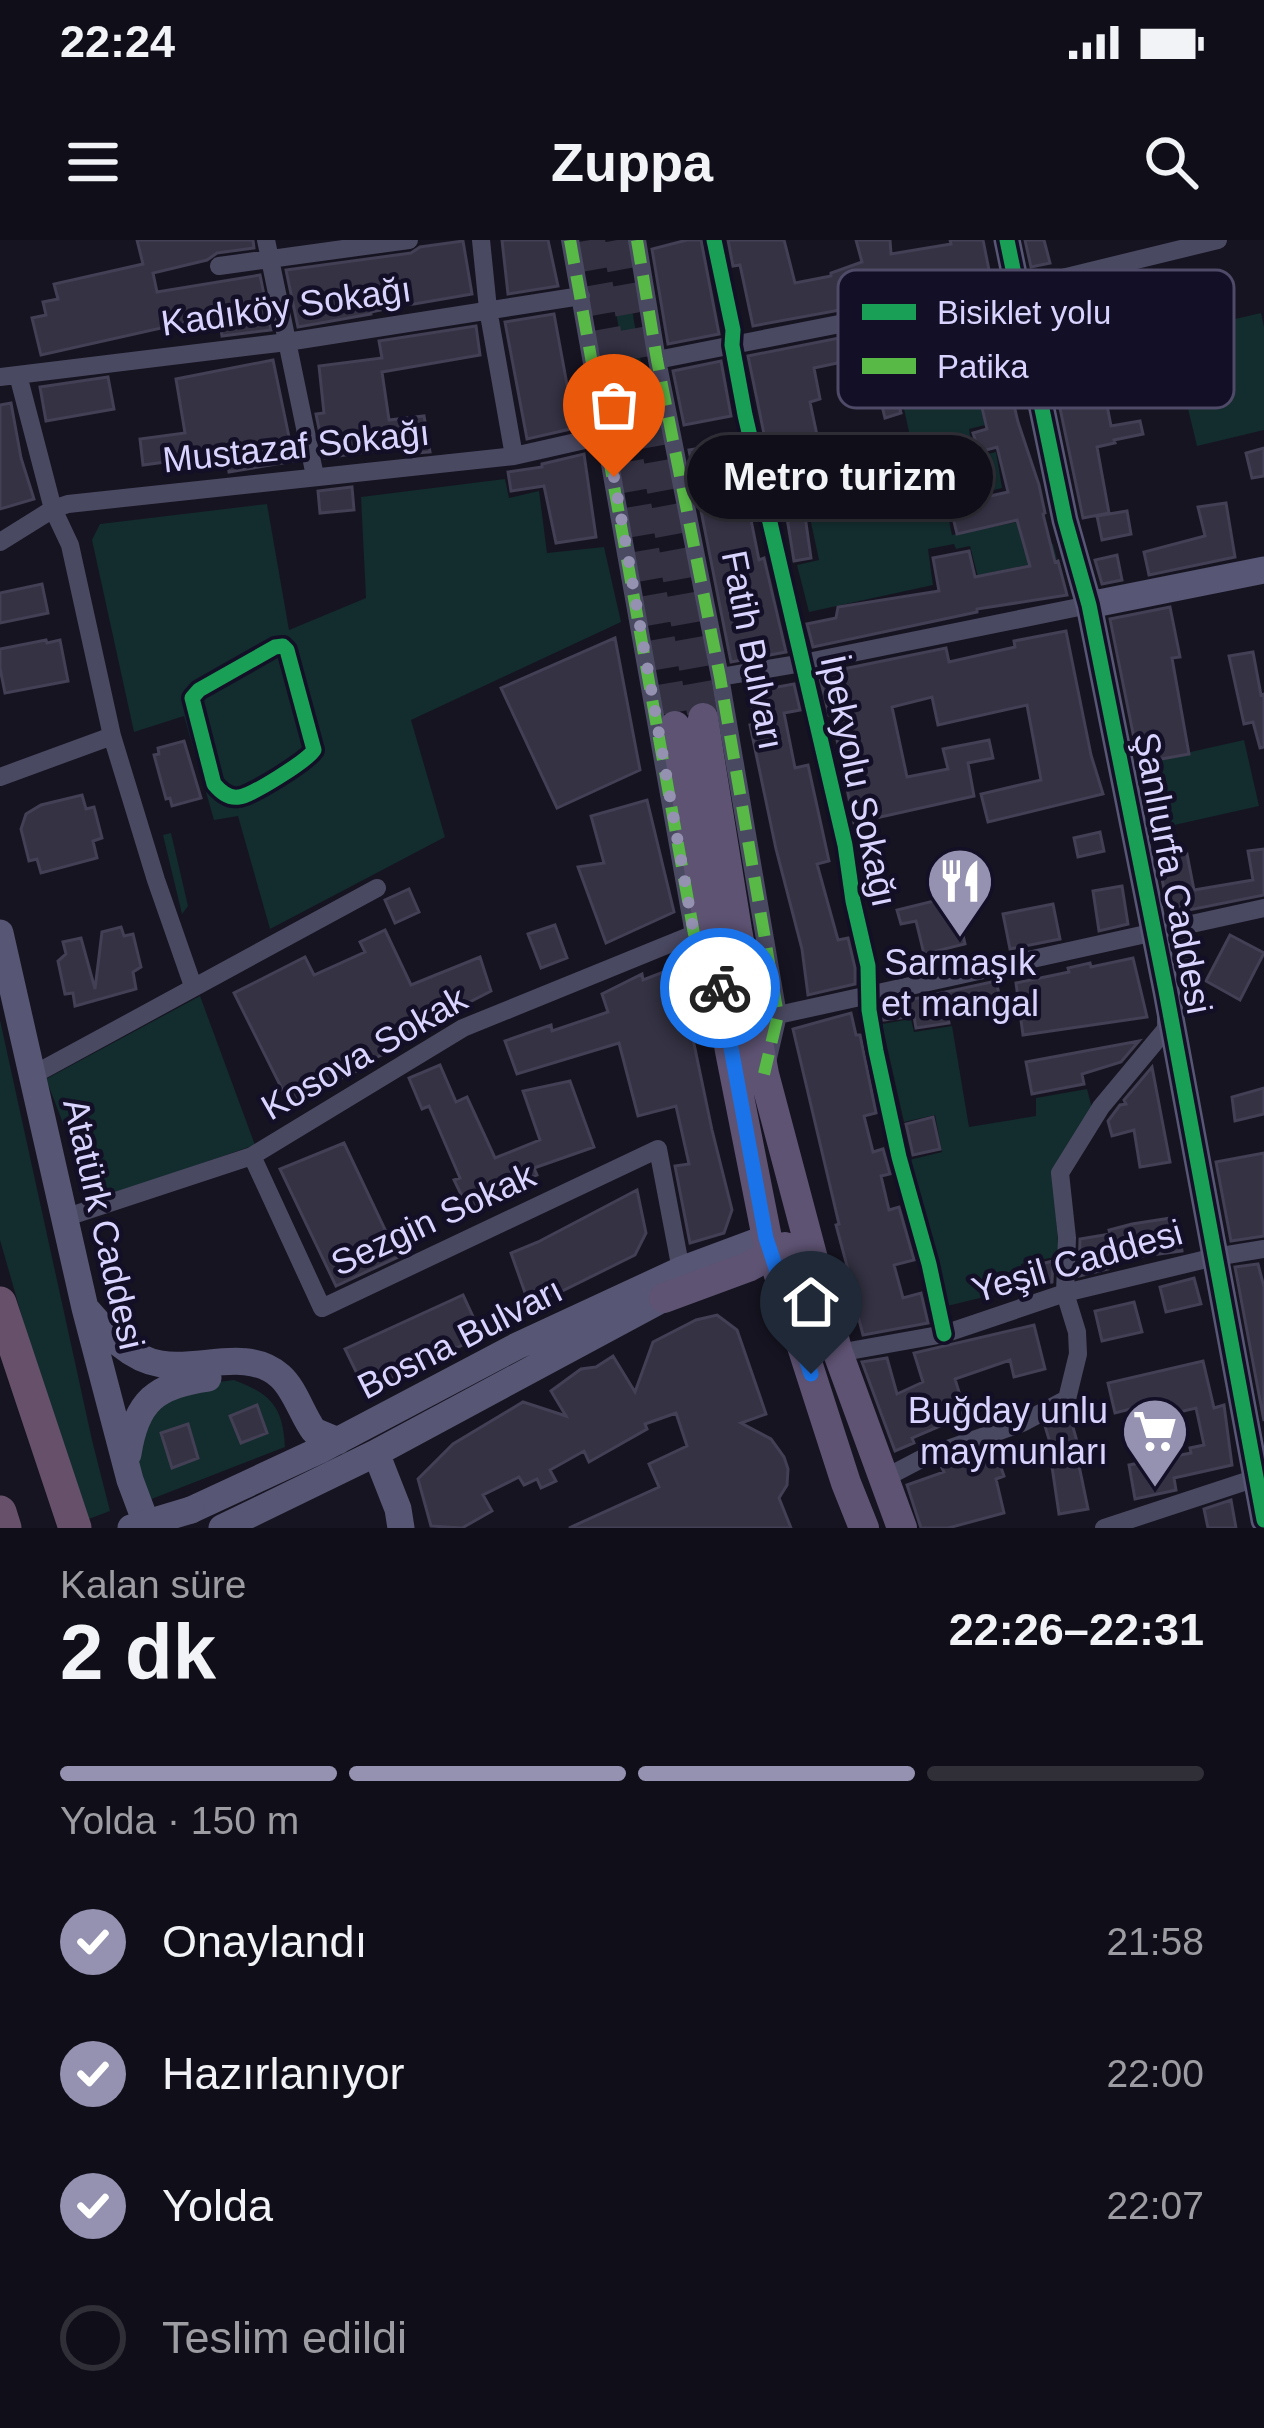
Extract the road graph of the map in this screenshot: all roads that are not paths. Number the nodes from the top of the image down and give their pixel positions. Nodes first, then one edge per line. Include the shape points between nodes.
1 (409, 240) edge
2 (481, 240) edge
3 (570, 240) edge
4 (637, 240) edge
5 (714, 240) edge
6 (1007, 240) edge
7 (1218, 240) edge
8 (268, 249) edge
9 (219, 266) dead end
10 (1014, 270) edge
11 (1096, 270) edge
12 (581, 296) junction
13 (488, 309) junction
14 (838, 324) edge
15 (287, 342) junction
16 (732, 345) junction
17 (657, 360) junction
18 (9, 376) edge
19 (1042, 408) edge
20 (607, 435) junction
21 (514, 456) junction
22 (315, 476) junction
23 (53, 508) junction
24 (0, 542) edge
25 (1264, 570) edge
26 (1089, 605) junction
27 (803, 663) junction
28 (720, 677) junction
29 (112, 736) junction
30 (0, 777) edge
31 (377, 887) dead end
32 (1264, 908) edge
33 (1154, 931) junction
34 (0, 933) edge
35 (694, 934) junction
36 (718, 974) junction
37 (194, 986) junction
38 (1166, 991) junction
39 (871, 994) junction
40 (778, 1015) junction
41 (764, 1074) junction
42 (33, 1075) junction
43 (253, 1156) junction
44 (64, 1218) junction
45 (802, 1219) junction
46 (775, 1247) junction
47 (1264, 1249) edge
48 (1215, 1257) junction
49 (681, 1270) junction
50 (819, 1287) junction
51 (1064, 1293) junction
52 (664, 1298) junction
53 (787, 1300) junction
54 (0, 1303) edge
55 (85, 1308) junction
56 (944, 1334) junction
57 (838, 1353) junction
58 (0, 1354) edge
59 (172, 1373) junction
60 (105, 1388) junction
61 (338, 1441) junction
62 (376, 1454) junction
63 (294, 1462) junction
64 (126, 1464) junction
65 (1256, 1478) junction
66 (883, 1479) junction
67 (0, 1513) edge
68 (1264, 1520) edge
69 (5, 1528) edge
70 (52, 1528) edge
71 (75, 1528) edge
72 (131, 1528) edge
73 (148, 1528) edge
74 (222, 1528) edge
75 (401, 1528) edge
76 (864, 1528) edge
77 (902, 1528) edge
78 (1104, 1528) edge

1 - 8 street
2 - 13 street
3 - 12 street
4 - 17 street, Fatih Bulvarı
5 - 16 street, İpekyolu Sokağı
6 - 10 main road, Şanlıurfa Caddesi
7 - 11 street
8 - 9 street
8 - 15 street
12 - 13 street, Kadıköy Sokağı
12 - 20 street
13 - 15 street, Kadıköy Sokağı
13 - 21 street
14 - 16 street
15 - 18 street, Kadıköy Sokağı
15 - 22 street
16 - 17 street
16 - 27 street, İpekyolu Sokağı
17 - 28 street, Fatih Bulvarı
18 - 23 street
19 - 26 main road, Şanlıurfa Caddesi
20 - 21 street, Mustazaf Sokağı
20 - 35 street
21 - 22 street, Mustazaf Sokağı
22 - 23 street, Mustazaf Sokağı
23 - 24 street, Mustazaf Sokağı
23 - 29 street via 70,545
25 - 26 main road
26 - 27 street
26 - 33 main road, Şanlıurfa Caddesi
27 - 28 street
27 - 39 street, İpekyolu Sokağı
28 - 40 street, Fatih Bulvarı
29 - 30 street
29 - 37 street
31 - 37 street
32 - 33 street
33 - 38 main road, Şanlıurfa Caddesi
33 - 39 street
34 - 42 main road, Atatürk Caddesi
35 - 36 street
35 - 43 street, Kosova Sokak via 463,1028
36 - 41 main road, Fatih Bulvarı via 689,722
36 - 46 main road, Fatih Bulvarı
37 - 42 street
38 - 48 main road, Şanlıurfa Caddesi
38 - 51 street via 1166,1029 1060,1173
39 - 40 street
39 - 56 street, İpekyolu Sokağı via 899,1157
40 - 41 street, Fatih Bulvarı
41 - 45 main road, Fatih Bulvarı
42 - 44 main road, Atatürk Caddesi
43 - 44 street, Kosova Sokak
43 - 49 street, Sezgin Sokak via 322,1308 658,1149
44 - 55 main road, Atatürk Caddesi
45 - 46 main road
45 - 50 main road, Fatih Bulvarı
46 - 49 main road, Bosna Bulvarı
46 - 50 main road
46 - 52 main road via 748,1267
46 - 53 main road, Fatih Bulvarı
47 - 48 street, Yeşil Caddesi
48 - 51 street, Yeşil Caddesi
48 - 65 main road, Şanlıurfa Caddesi
49 - 61 main road, Bosna Bulvarı
50 - 57 main road, Fatih Bulvarı
51 - 56 street, Yeşil Caddesi
51 - 66 street via 1078,1354 1067,1399
52 - 53 main road via 730,1281 771,1288
52 - 62 main road, Bosna Bulvarı
53 - 76 main road, Fatih Bulvarı
54 - 71 highway
55 - 59 main road via 120,1345
55 - 60 main road, Atatürk Caddesi
56 - 57 street, Yeşil Caddesi
57 - 66 main road, Fatih Bulvarı
58 - 70 highway
59 - 60 main road
59 - 61 main road via 236,1361 264,1366 287,1383 314,1431
59 - 63 main road via 260,1381 292,1425
59 - 64 main road via 134,1424
60 - 64 main road, Atatürk Caddesi
61 - 63 main road, Bosna Bulvarı
62 - 74 main road, Bosna Bulvarı
62 - 75 main road
63 - 72 main road, Bosna Bulvarı, bridge
64 - 73 main road, Atatürk Caddesi
65 - 68 main road, Şanlıurfa Caddesi
65 - 78 street
66 - 77 main road, Fatih Bulvarı
67 - 69 highway

